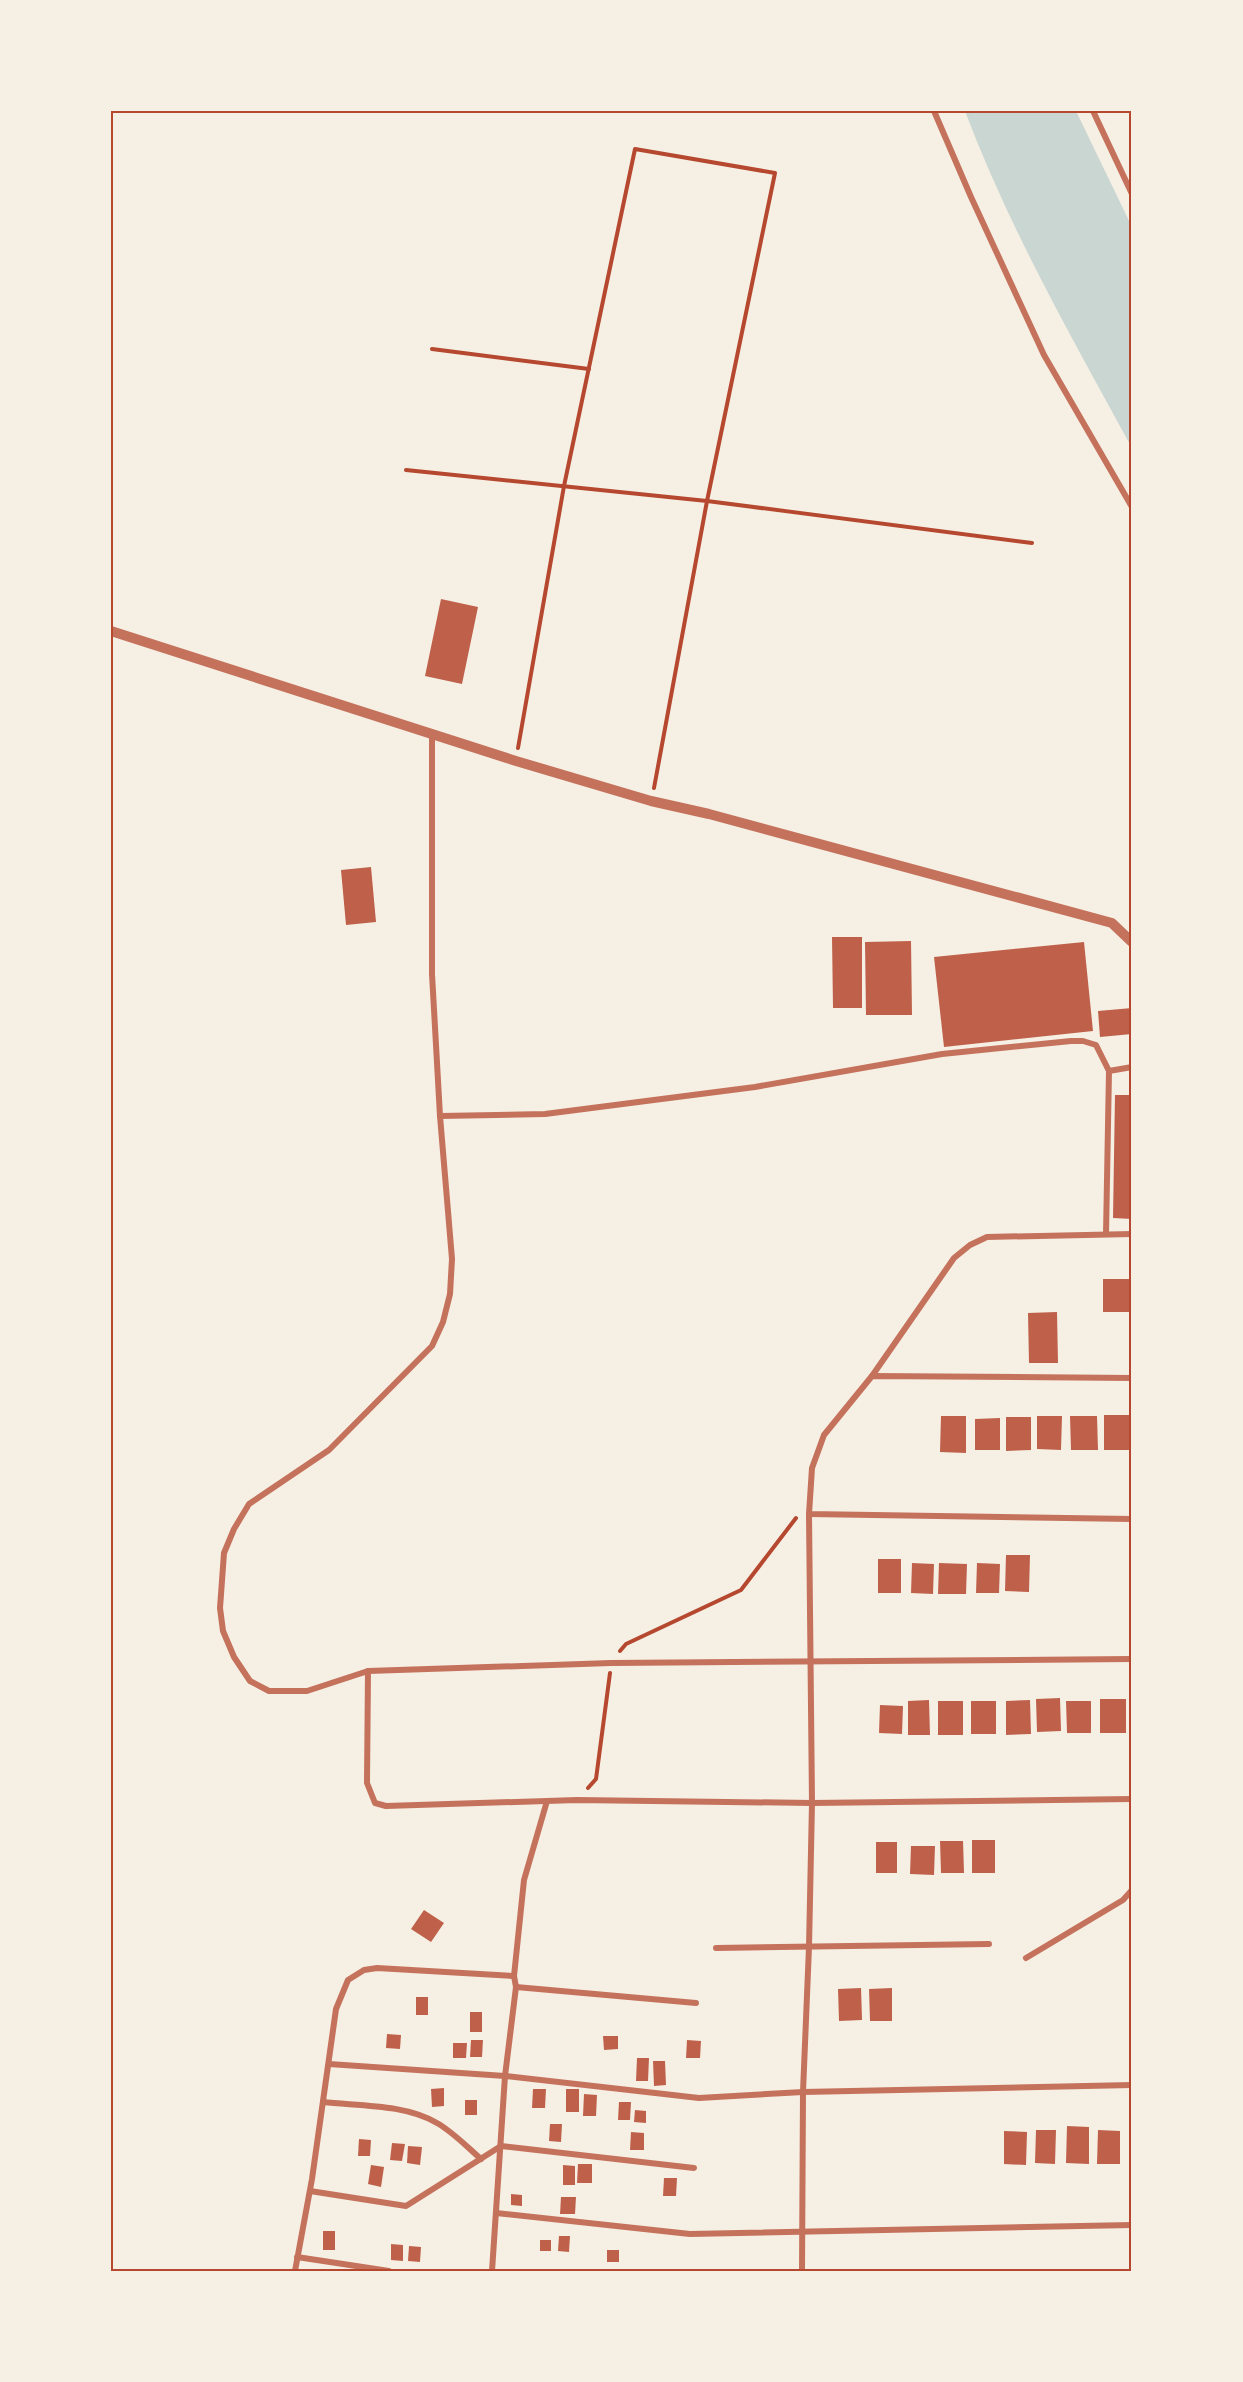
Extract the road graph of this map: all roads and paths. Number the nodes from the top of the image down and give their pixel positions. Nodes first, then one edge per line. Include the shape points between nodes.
1 (934, 111) edge
2 (1093, 111) edge
3 (1132, 194) edge
4 (432, 349) dead end
5 (589, 369) junction
6 (406, 470) dead end
7 (564, 486) junction
8 (708, 501) junction
9 (1132, 507) edge
10 (1032, 543) dead end
11 (111, 631) edge
12 (432, 734) junction
13 (516, 761) junction
14 (651, 801) junction
15 (1132, 942) edge
16 (1132, 1067) edge
17 (1109, 1071) junction
18 (440, 1116) junction
19 (1106, 1234) junction
20 (1132, 1234) edge
21 (872, 1376) junction
22 (1132, 1378) edge
23 (809, 1501) junction
24 (809, 1514) junction
25 (1132, 1519) edge
26 (1132, 1659) edge
27 (810, 1662) junction
28 (611, 1664) junction
29 (368, 1671) junction
30 (1132, 1799) edge
31 (577, 1800) junction
32 (547, 1801) junction
33 (812, 1803) junction
34 (1132, 1890) edge
35 (989, 1944) dead end
36 (809, 1947) junction
37 (716, 1948) dead end
38 (1026, 1958) dead end
39 (514, 1976) junction
40 (516, 1987) junction
41 (696, 2003) dead end
42 (329, 2064) junction
43 (505, 2076) junction
44 (1132, 2085) edge
45 (803, 2092) junction
46 (323, 2102) junction
47 (501, 2146) junction
48 (480, 2159) junction
49 (694, 2168) dead end
50 (310, 2191) junction
51 (496, 2213) junction
52 (1132, 2225) edge
53 (802, 2230) junction
54 (297, 2257) junction
55 (295, 2271) edge
56 (389, 2271) edge
57 (492, 2271) edge
58 (802, 2271) edge

1 - 9 street via 1044,355
2 - 3 street
4 - 5 path
5 - 7 path
5 - 8 path via 635,149 775,174
6 - 7 path
7 - 8 path
7 - 13 path
8 - 10 path
8 - 14 path
11 - 12 street
12 - 13 street
12 - 18 street via 432,974
13 - 14 street
14 - 15 street via 1112,923
16 - 17 street
17 - 18 street via 1096,1045 1071,1041 942,1054 754,1087 545,1114
17 - 19 street
18 - 29 street via 452,1259 450,1294 432,1346 329,1450 249,1504 224,1553 220,1608 223,1631 250,1681 269,1691 307,1691
19 - 20 street
19 - 21 street via 987,1237 970,1245 954,1258
21 - 22 street
21 - 23 street via 824,1436 812,1468
23 - 24 street
23 - 28 path via 741,1590 626,1644
24 - 25 street
24 - 27 street
26 - 27 street
27 - 28 street
27 - 33 street
28 - 29 street
28 - 31 path via 596,1779
29 - 32 street via 367,1782 375,1803 386,1806
30 - 33 street
31 - 32 street
31 - 33 street
32 - 39 street via 524,1880
33 - 36 street
34 - 38 street via 1123,1900
35 - 36 street
36 - 37 street
36 - 45 street
39 - 40 street
39 - 42 street via 442,1970 364,1970 348,1980 336,2009
40 - 41 street
40 - 43 street
42 - 43 street
42 - 46 street
43 - 45 street via 699,2098
43 - 47 street
44 - 45 street
45 - 53 street
46 - 48 street via 420,2115 438,2124
46 - 50 street
47 - 48 street
47 - 49 street
47 - 51 street
48 - 50 street via 406,2206
50 - 54 street
51 - 53 street via 690,2234
51 - 57 street
52 - 53 street
53 - 58 street
54 - 55 street
54 - 56 street

